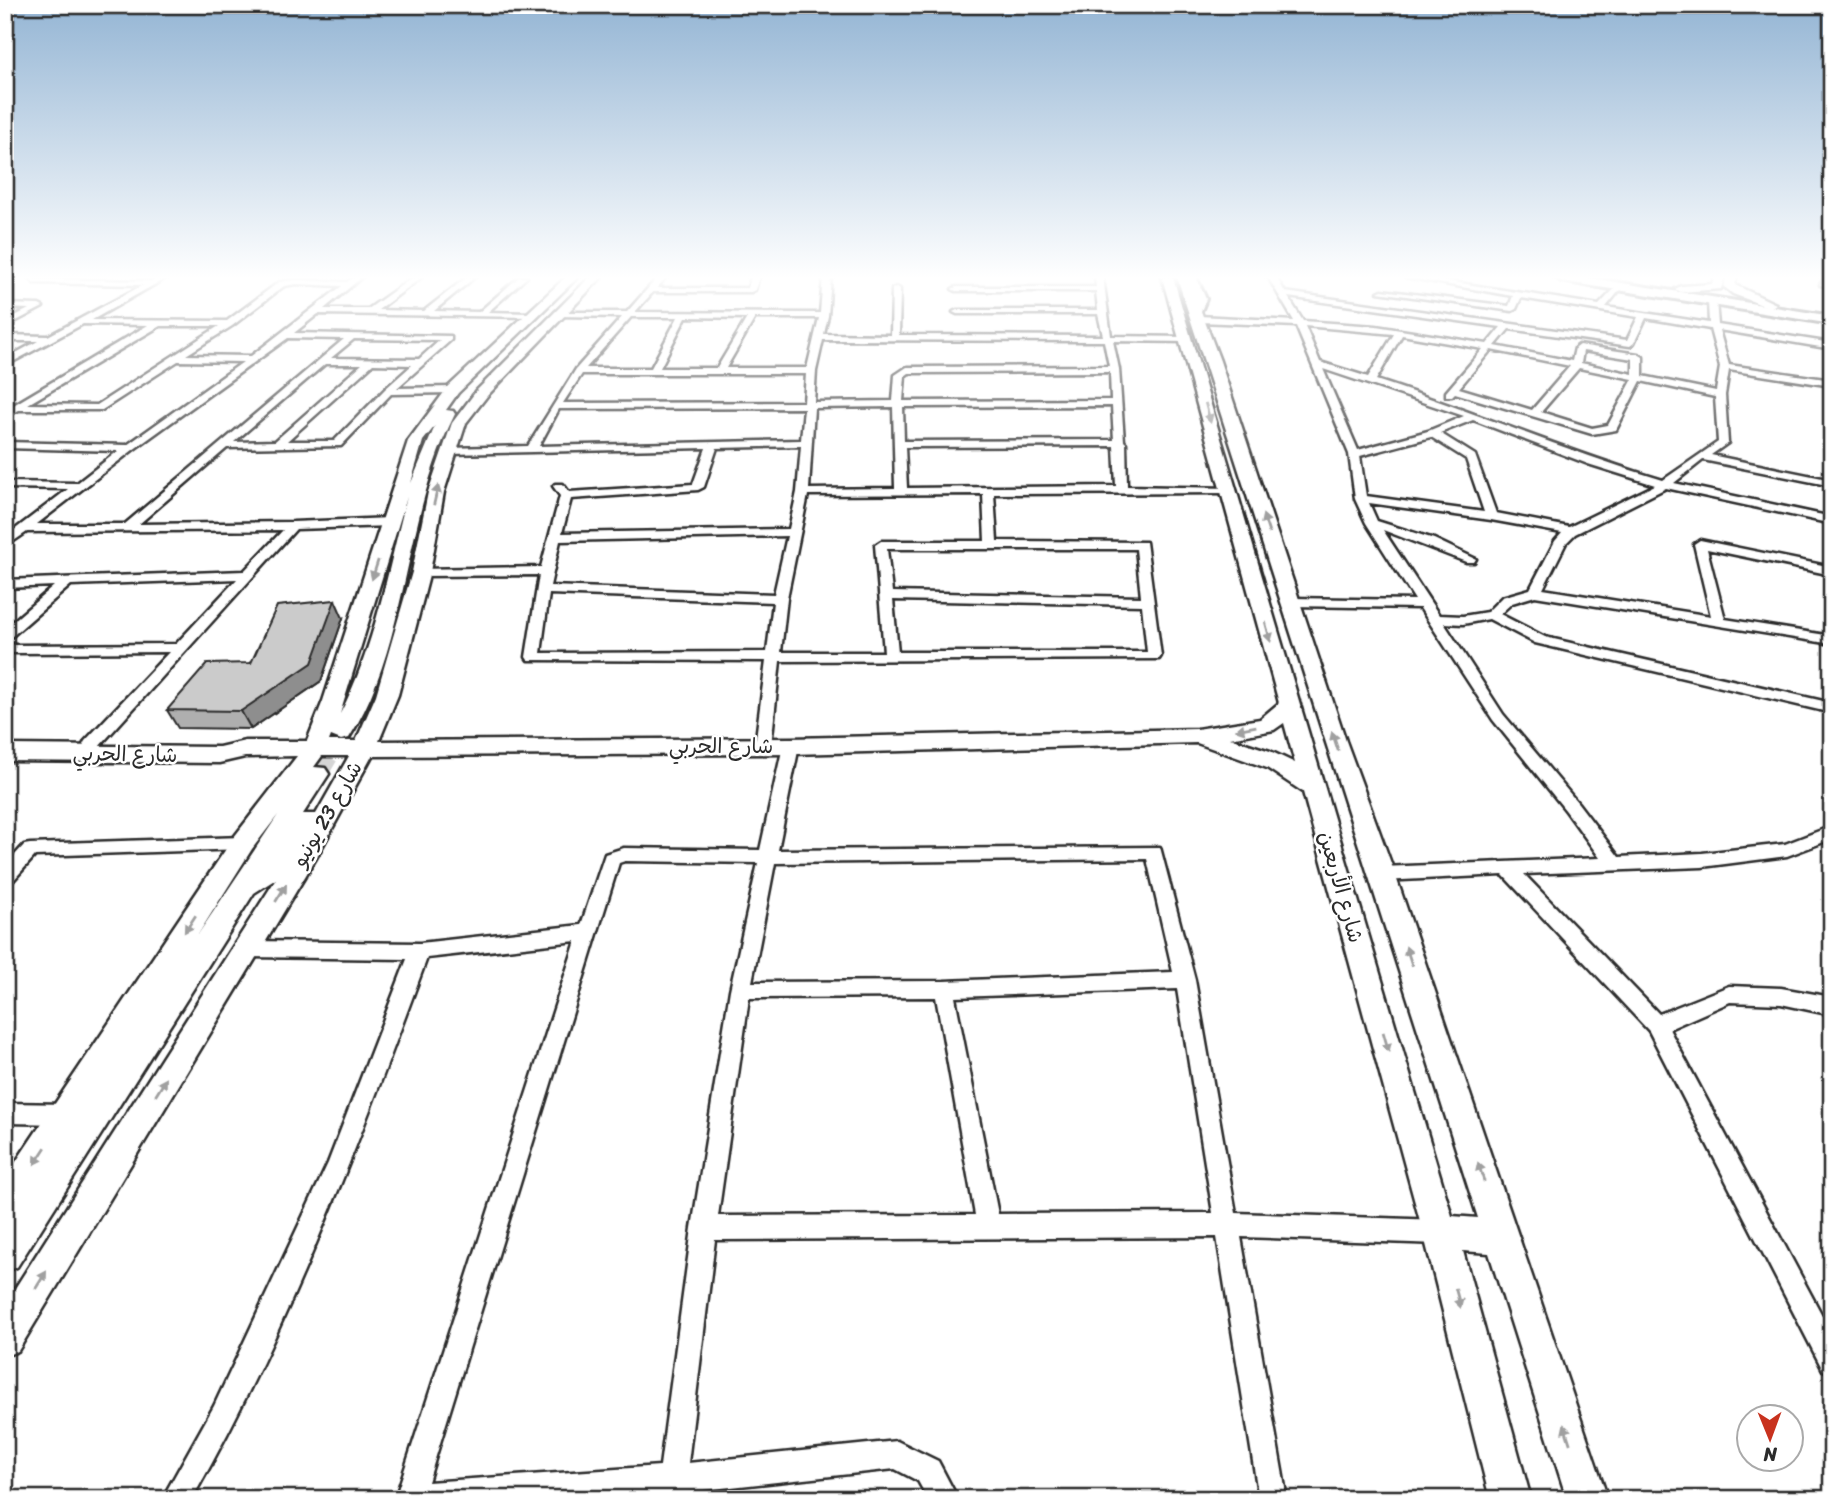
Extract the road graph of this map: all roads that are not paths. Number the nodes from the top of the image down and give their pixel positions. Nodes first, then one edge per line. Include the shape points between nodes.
1 (34, 347) edge
2 (117, 347) edge
3 (191, 347) edge
4 (269, 347) edge
5 (339, 347) edge
6 (436, 347) edge
7 (498, 347) edge
8 (511, 347) edge
9 (527, 347) edge
10 (600, 347) edge
11 (667, 347) edge
12 (734, 347) edge
13 (817, 347) edge
14 (1109, 347) edge
15 (1200, 347) edge
16 (1205, 347) edge
17 (1308, 347) edge
18 (1390, 347) edge
19 (1485, 347) edge
20 (1719, 347) edge
21 (1490, 348) junction
22 (174, 358) junction
23 (252, 359) junction
24 (323, 361) junction
25 (370, 362) junction
26 (419, 362) junction
27 (5, 363) edge
28 (1315, 363) junction
29 (1576, 365) junction
30 (1725, 367) junction
31 (1114, 369) junction
32 (579, 371) junction
33 (654, 371) junction
34 (720, 371) junction
35 (811, 371) junction
36 (1638, 378) junction
37 (1371, 380) junction
38 (1832, 383) edge
39 (453, 390) junction
40 (1455, 390) junction
41 (388, 391) junction
42 (481, 396) junction
43 (1720, 396) junction
44 (1117, 403) junction
45 (1439, 403) junction
46 (556, 405) junction
47 (898, 405) junction
48 (808, 406) junction
49 (17, 407) junction
50 (5, 414) edge
51 (1534, 414) junction
52 (1473, 416) junction
53 (444, 418) junction
54 (1432, 433) junction
55 (806, 443) junction
56 (1121, 443) junction
57 (899, 444) junction
58 (5, 445) edge
59 (226, 445) junction
60 (277, 445) junction
61 (712, 446) junction
62 (129, 448) junction
63 (441, 448) junction
64 (531, 451) junction
65 (1354, 454) junction
66 (1700, 456) junction
67 (1832, 483) edge
68 (1665, 484) junction
69 (5, 485) edge
70 (80, 486) junction
71 (400, 486) junction
72 (1122, 489) junction
73 (901, 490) junction
74 (988, 490) junction
75 (1230, 491) junction
76 (803, 492) junction
77 (1361, 499) junction
78 (1491, 516) junction
79 (1832, 521) edge
80 (391, 522) junction
81 (1371, 523) junction
82 (129, 526) junction
83 (293, 526) junction
84 (25, 528) junction
85 (1571, 531) junction
86 (794, 532) junction
87 (556, 537) junction
88 (5, 543) edge
89 (991, 545) junction
90 (1470, 559) dead end
91 (546, 571) junction
92 (1832, 571) edge
93 (421, 572) junction
94 (247, 575) junction
95 (68, 582) junction
96 (5, 584) edge
97 (543, 590) junction
98 (1535, 592) junction
99 (886, 596) junction
100 (780, 598) junction
101 (1148, 601) junction
102 (1291, 602) junction
103 (1426, 604) junction
104 (387, 613) junction
105 (1491, 615) junction
106 (1436, 620) junction
107 (1720, 623) junction
108 (5, 635) edge
109 (1832, 640) edge
110 (5, 646) edge
111 (180, 648) junction
112 (891, 656) junction
113 (773, 657) junction
114 (387, 695) junction
115 (334, 701) junction
116 (1288, 705) junction
117 (1832, 708) edge
118 (1197, 736) junction
119 (352, 741) junction
120 (5, 745) edge
121 (92, 745) junction
122 (764, 746) junction
123 (791, 746) junction
124 (244, 749) junction
125 (5, 753) edge
126 (317, 772) junction
127 (1312, 789) junction
128 (1832, 832) edge
129 (243, 843) junction
130 (768, 857) junction
131 (1614, 864) junction
132 (1507, 869) junction
133 (1382, 874) junction
134 (5, 878) edge
135 (588, 932) junction
136 (247, 948) junction
137 (420, 951) junction
138 (1185, 980) junction
139 (944, 989) junction
140 (740, 990) junction
141 (1832, 1006) edge
142 (1656, 1025) junction
143 (5, 1113) edge
144 (68, 1114) junction
145 (5, 1208) edge
146 (1229, 1226) junction
147 (989, 1227) junction
148 (704, 1228) junction
149 (1440, 1232) junction
150 (1502, 1237) junction
151 (5, 1255) edge
152 (5, 1338) edge
153 (1832, 1361) edge
154 (671, 1489) edge
155 (410, 1498) edge
156 (176, 1499) edge
157 (944, 1499) edge
158 (1273, 1499) edge
159 (1511, 1499) edge
160 (1588, 1499) edge

1 - 27 street
2 - 49 street
3 - 22 street
4 - 23 street
5 - 24 street
6 - 26 street
7 - 39 street, شارع 23 يونيو
8 - 53 street
9 - 42 street, شارع 23 يونيو
10 - 32 street
11 - 33 street
12 - 34 street
13 - 35 street
14 - 31 street
15 -> 75 street, شارع الأربعين
102 -> 16 street, شارع الأربعين
17 - 28 street
18 - 37 street
19 - 21 street
20 - 30 street
21 - 29 street
21 - 40 street
22 - 23 street
22 - 49 street via 99,408
23 - 62 street
24 - 25 street
24 - 59 street
25 - 26 street
25 - 60 street
26 - 41 street
28 - 37 street
28 - 65 street
29 - 36 street
29 - 36 street via 1579,348 1637,357
29 - 51 street
30 - 38 street
30 - 43 street
31 - 44 street
31 - 47 street via 908,370 900,375
32 - 33 street
32 - 46 street
33 - 34 street
34 - 35 street
35 - 48 street
36 - 43 street
36 - 51 street via 1612,428 1592,431
37 - 45 street
39 - 41 street
39 - 71 street, شارع 23 يونيو via 416,441
40 - 45 street
40 - 51 street
41 - 60 street via 337,444
42 - 53 street
42 - 63 street, شارع 23 يونيو
43 - 66 street via 1723,443
44 - 47 street
44 - 56 street
45 - 52 street
46 - 48 street
46 - 64 street
47 - 48 street
47 - 57 street
48 - 55 street
49 - 50 street
52 - 54 street
52 - 68 street via 1592,462
53 - 63 street
54 - 65 street
54 - 78 street via 1471,457
55 - 61 street
55 - 76 street
56 - 57 street
56 - 72 street
57 - 73 street
58 - 62 street
59 - 60 street
59 - 82 street
61 - 64 street
61 - 87 street via 698,487 563,491
62 - 70 street
63 - 64 street
63 - 71 street via 419,455 411,476
93 -> 63 street, شارع 23 يونيو
63 - 104 street via 417,488
65 - 77 street
66 - 67 street
66 - 68 street
68 - 79 street
68 - 85 street
69 - 70 street
70 - 84 street
71 - 80 street, شارع 23 يونيو
72 - 74 street
72 - 75 street
73 - 74 street
73 - 76 street
74 - 89 street
75 -> 116 street, شارع الأربعين
76 - 86 street
77 - 78 street
77 - 81 street
78 - 85 street
80 - 83 street
80 -> 115 street, شارع 23 يونيو
81 - 90 street
81 - 103 street
82 - 83 street
82 - 84 street
83 - 94 street
84 - 88 street
85 - 98 street via 1561,541
86 - 87 street
86 - 100 street
87 - 91 street
89 - 99 street via 881,545
89 - 101 street via 1142,545
91 - 93 street
91 - 97 street
92 - 107 street via 1700,544
93 - 114 street, شارع 23 يونيو
94 - 95 street
94 - 111 street
95 - 96 street
95 - 108 street
97 - 100 street
97 - 113 street via 533,657
98 - 105 street via 1507,600
98 - 107 street
99 - 101 street
99 - 112 street
100 - 113 street
101 - 112 street via 1154,656
102 - 103 street
133 -> 102 street, شارع الأربعين
103 - 106 street
104 - 114 street via 396,634 380,683
104 - 115 street via 366,637 346,690
104 - 119 street
105 - 106 street
105 - 117 street via 1540,640
106 - 131 street via 1498,717
107 - 109 street
110 - 111 street
111 - 121 street
112 - 113 street
113 - 122 street
114 - 119 street, شارع 23 يونيو
115 - 126 street, شارع 23 يونيو
116 -> 118 street via 1266,725
116 - 127 street, شارع الأربعين
118 - 123 street, شارع الحربي
118 - 127 street via 1267,757 1292,770
119 - 122 street, شارع الحربي
119 - 126 street, شارع 23 يونيو
119 - 126 street, شارع الحربي
120 - 121 street, شارع الحربي
121 - 124 street, شارع الحربي
122 - 123 street, شارع الحربي
123 - 130 street
124 - 125 street, شارع الحربي via 219,755
124 - 126 street, شارع الحربي
126 - 129 street, شارع 23 يونيو
136 -> 126 street, شارع 23 يونيو via 306,853
126 - 151 street
127 -> 149 street, شارع الأربعين
128 - 131 street via 1787,850
129 - 134 street via 30,850
129 -> 144 street, شارع 23 يونيو
130 - 135 street via 617,855 611,859
130 - 138 street via 1154,852
130 - 140 street
131 - 132 street
132 - 133 street
132 - 142 street
150 -> 133 street, شارع الأربعين
135 - 137 street
135 - 155 street
136 - 137 street
152 -> 136 street, شارع 23 يونيو
137 - 156 street via 338,1167 223,1416
138 - 139 street
138 - 146 street
139 - 140 street
139 - 147 street
140 - 148 street
141 - 142 street via 1781,996 1729,994
142 - 153 street
143 - 144 street
144 -> 145 street, شارع 23 يونيو
146 - 147 street
146 - 149 street
146 - 158 street
147 - 148 street
148 - 154 street
149 - 150 street
149 -> 159 street, شارع الأربعين
160 -> 150 street, شارع الأربعين
154 - 155 street
154 - 157 street via 897,1455 928,1471

